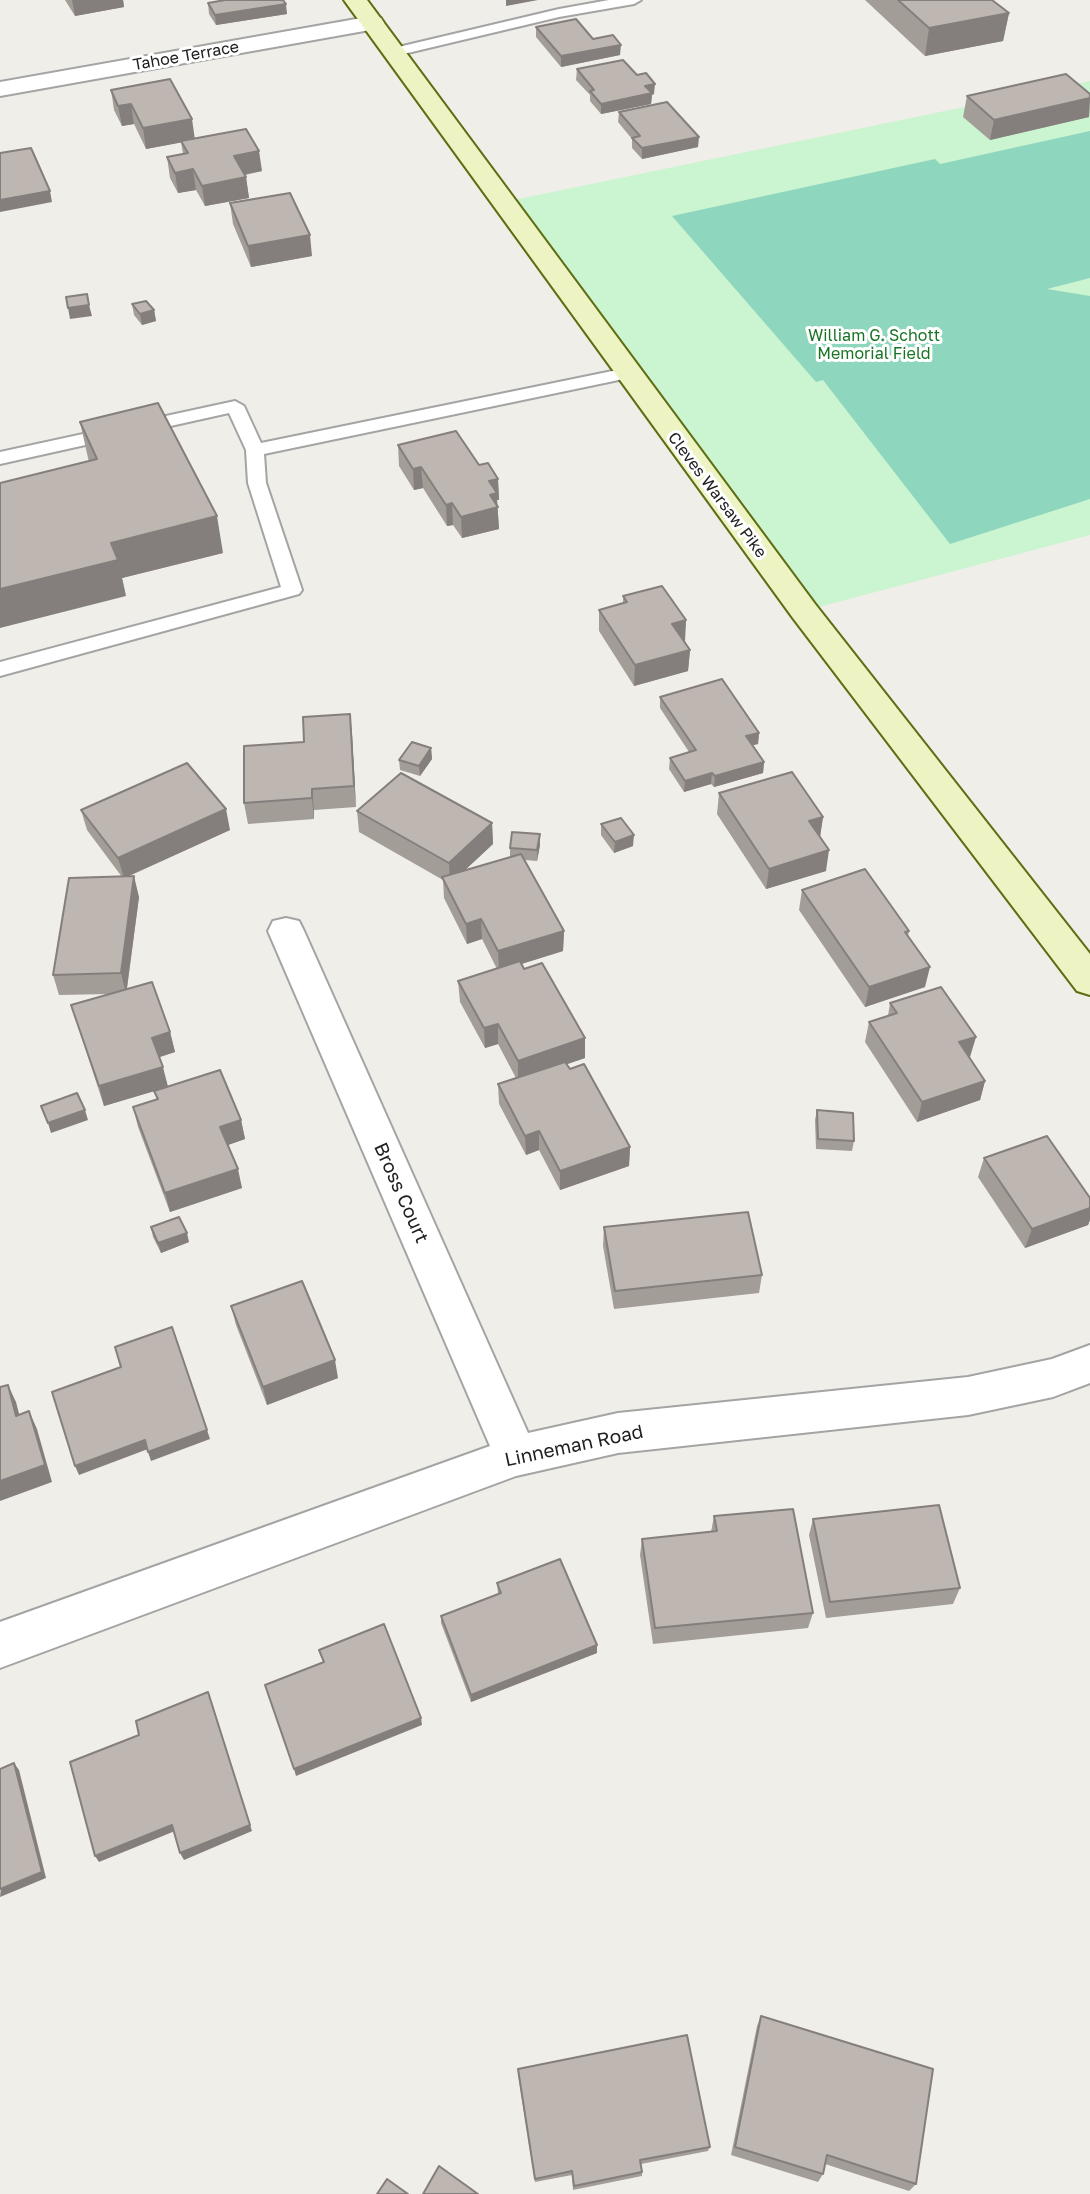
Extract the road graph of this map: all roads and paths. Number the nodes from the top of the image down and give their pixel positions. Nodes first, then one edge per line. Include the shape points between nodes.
1 (634, 0) edge
2 (364, 12) edge
3 (396, 52) junction
4 (0, 89) edge
5 (627, 373) junction
6 (256, 450) junction
7 (0, 457) edge
8 (0, 669) edge
9 (286, 930) dead end
10 (1090, 981) edge
11 (1090, 1364) edge
12 (516, 1456) junction
13 (0, 1645) edge

1 - 3 lane
2 - 3 street, Cleves Warsaw Pike
2 - 4 street, Tahoe Terrace
3 - 5 street, Cleves Warsaw Pike
5 - 6 lane
5 - 10 street, Cleves Warsaw Pike
6 - 7 lane via 235,407
6 - 8 lane via 257,483 292,590
9 - 12 street, Bross Court
11 - 12 street, Linneman Road via 1054,1378 968,1396 618,1433
12 - 13 street, Linneman Road

